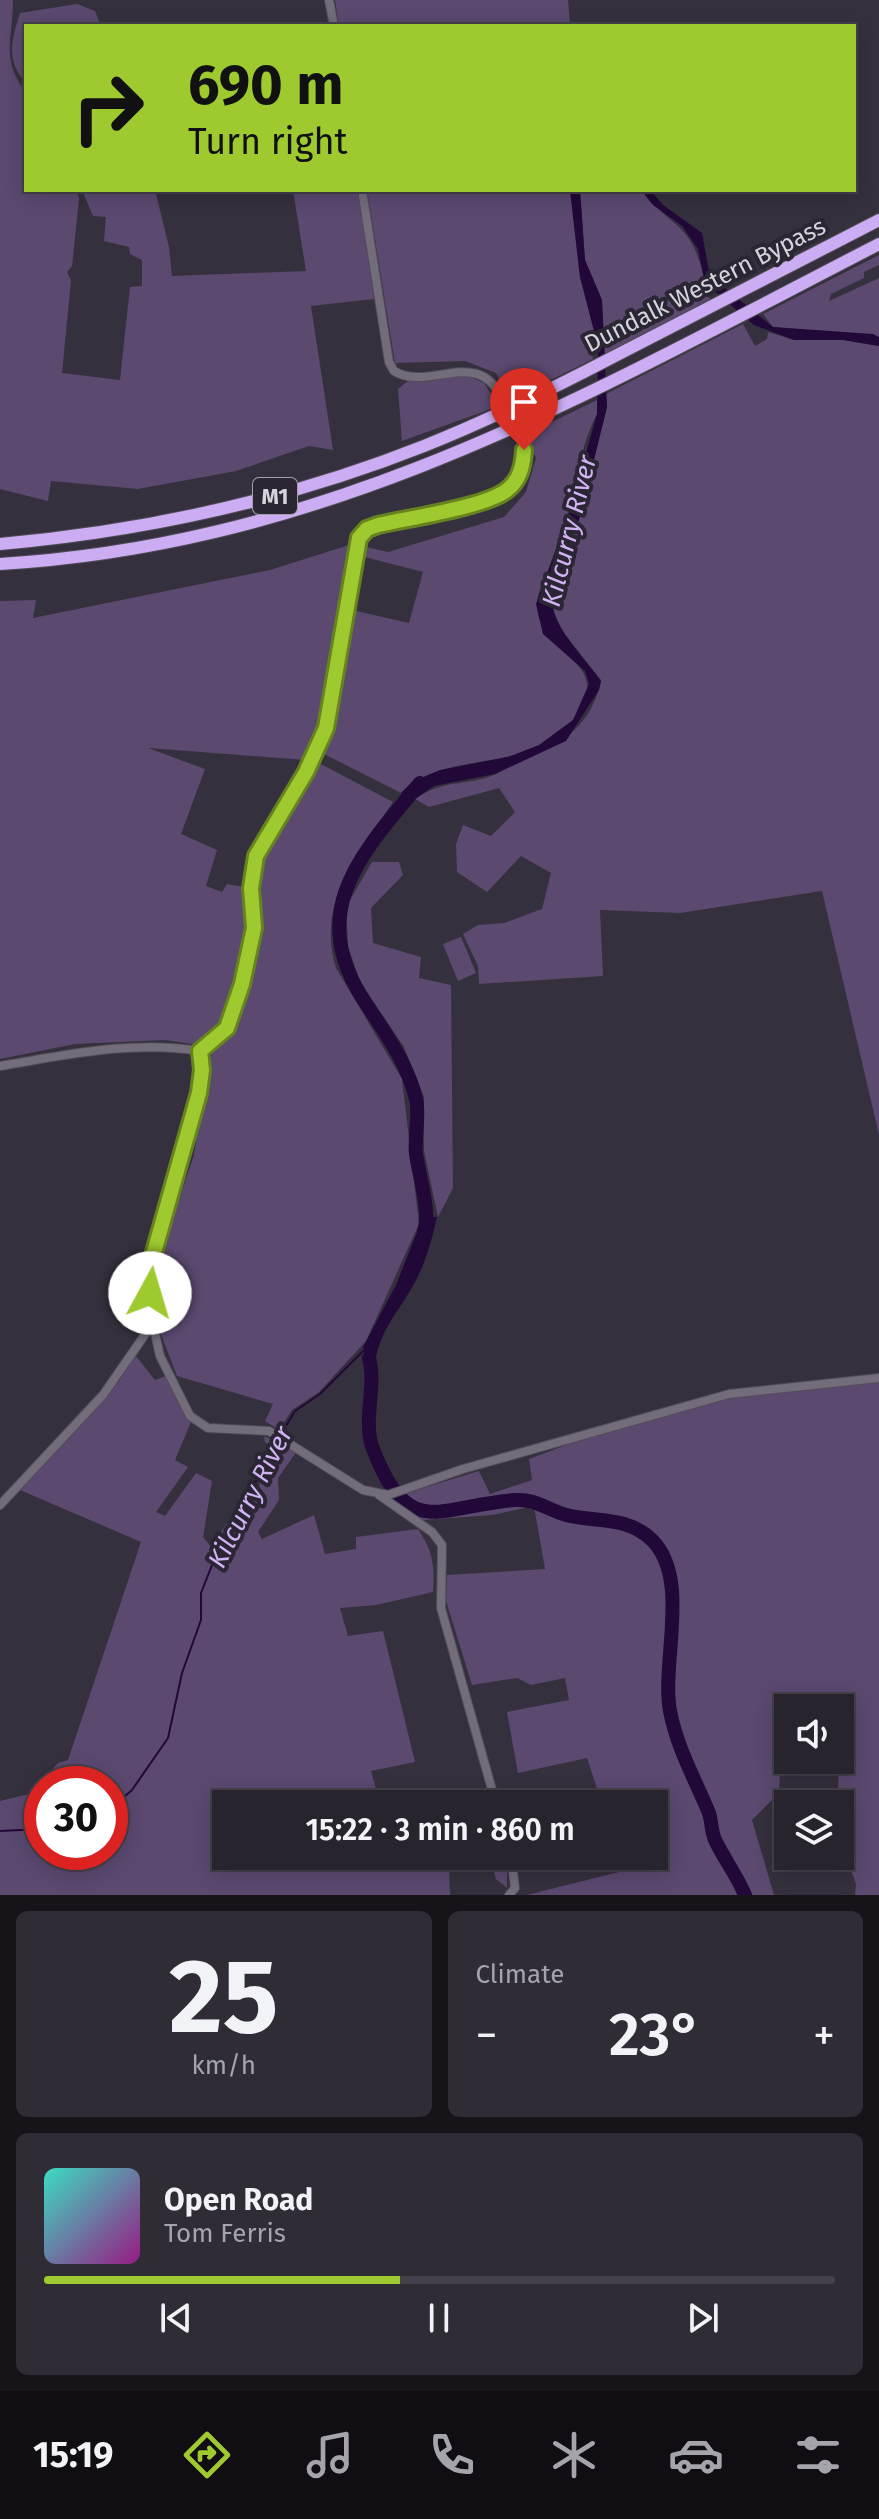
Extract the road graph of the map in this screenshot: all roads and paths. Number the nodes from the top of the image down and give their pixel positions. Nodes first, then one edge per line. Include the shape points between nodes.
1 (329, 0) edge
2 (334, 24) edge
3 (362, 192) edge
4 (879, 220) edge
5 (879, 244) edge
6 (503, 401) tunnel mouth
7 (521, 440) tunnel mouth
8 (0, 544) edge
9 (0, 564) edge
10 (200, 1051) junction
11 (0, 1066) edge
12 (153, 1323) junction
13 (879, 1378) edge
14 (383, 1495) junction
15 (0, 1505) edge
16 (492, 1790) edge
17 (513, 1870) edge
18 (509, 1895) edge

1 - 2 street
3 - 6 street via 389,362 399,374 475,374 494,384
4 - 8 highway, Dundalk Western Bypass / M1 via 517,407 442,439 286,493 171,521
5 - 9 highway, Dundalk Western Bypass / M1 via 591,394 462,452 320,504 168,540
7 - 10 street via 522,470 507,491 367,529 358,544 326,728 256,856 251,888 254,928 242,984 227,1028
10 - 11 street via 136,1046
10 - 12 street via 199,1093 149,1270
12 - 14 street via 160,1356 190,1416 208,1428 269,1431 363,1490
12 - 15 street via 103,1395
13 - 14 street via 729,1394
14 - 16 street via 442,1545 441,1608
17 - 18 street via 515,1888

